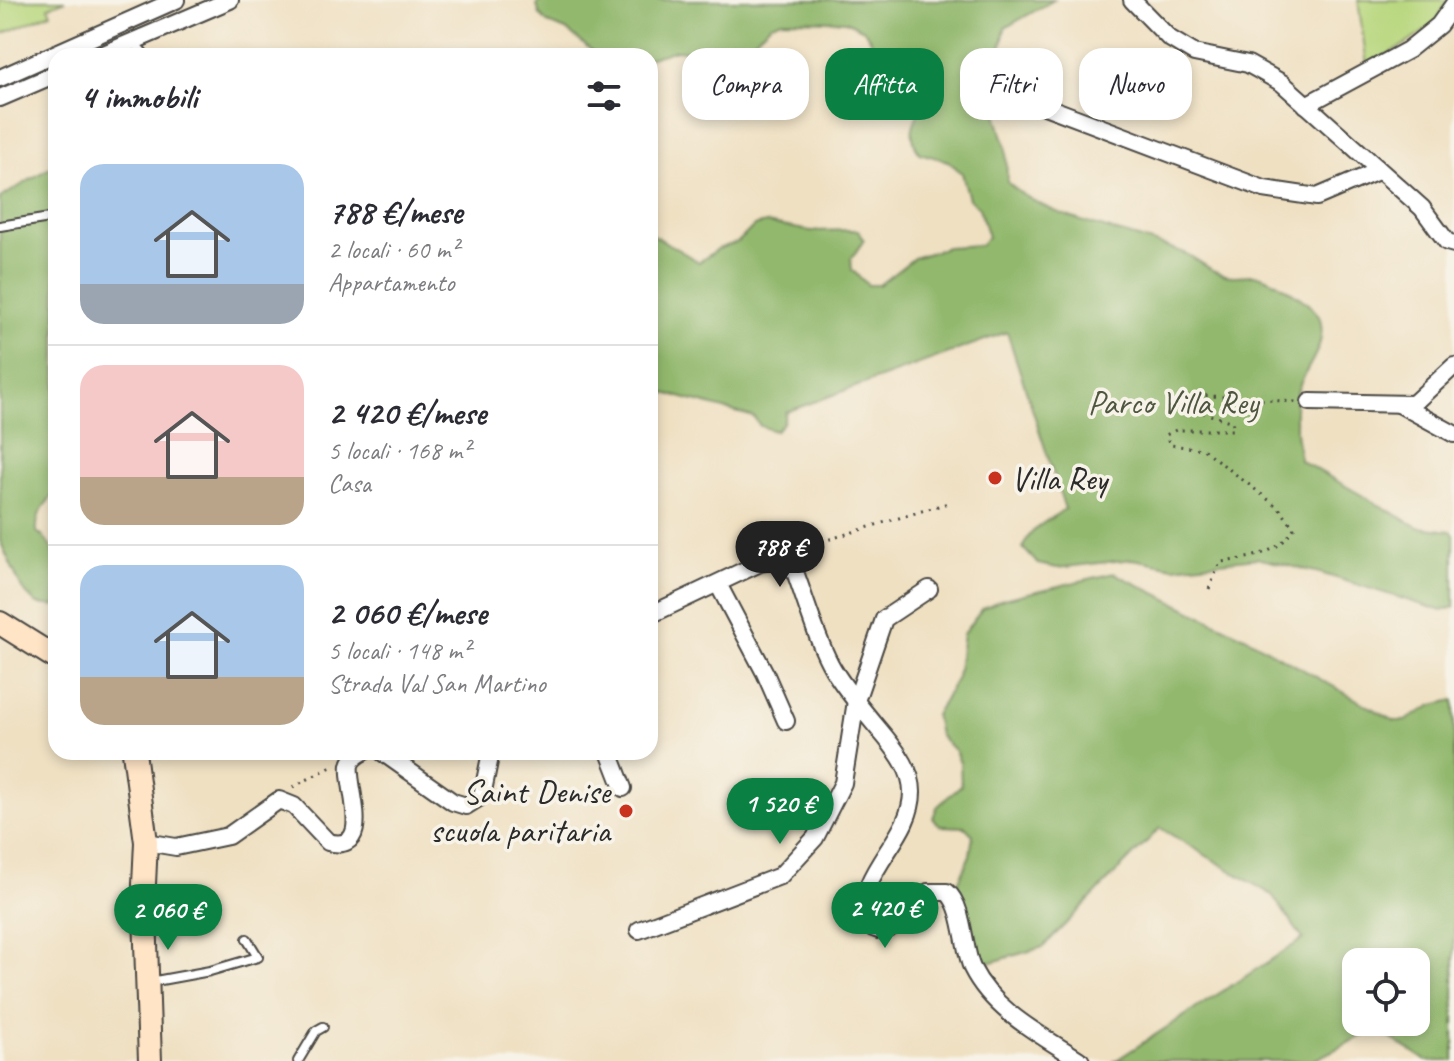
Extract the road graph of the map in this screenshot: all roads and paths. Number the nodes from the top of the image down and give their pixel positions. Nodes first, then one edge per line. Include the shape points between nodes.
1 (176, 0) edge
2 (230, 0) edge
3 (1132, 0) edge
4 (212, 4) edge
5 (1453, 6) edge
6 (132, 42) junction
7 (68, 48) edge
8 (118, 48) edge
9 (138, 48) edge
10 (48, 57) edge
11 (48, 77) edge
12 (0, 78) edge
13 (0, 98) edge
14 (1306, 105) junction
15 (1063, 113) edge
16 (1378, 171) junction
17 (48, 218) edge
18 (0, 226) edge
19 (1454, 244) edge
20 (1454, 366) edge
21 (1310, 402) joint
22 (1398, 403) junction
23 (1454, 434) edge
24 (948, 503) dead end
25 (769, 561) junction
26 (718, 584) junction
27 (929, 589) dead end
28 (1209, 589) dead end
29 (658, 611) edge
30 (0, 623) edge
31 (48, 653) edge
32 (856, 701) junction
33 (786, 721) dead end
34 (135, 760) edge
35 (344, 760) dead end
36 (354, 760) edge
37 (393, 760) edge
38 (489, 760) edge
39 (612, 760) edge
40 (623, 788) dead end
41 (279, 800) junction
42 (146, 842) junction
43 (639, 930) dead end
44 (247, 939) dead end
45 (146, 983) junction
46 (323, 1027) dead end
47 (150, 1061) edge
48 (298, 1061) edge
49 (1081, 1061) edge

1 - 7 street
2 - 4 street
3 - 14 street via 1181,46 1248,64 1282,83
4 - 6 street
5 - 14 street via 1408,50
6 - 8 street
6 - 9 lane
10 - 12 street
11 - 13 street
14 - 16 street
15 - 16 street via 1264,189 1317,197
16 - 19 street
17 - 18 lane
20 - 22 street via 1413,404
21 - 22 street
21 - 28 path via 1197,395 1180,400 1184,407 1233,422 1232,430 1176,430 1166,435 1170,445 1203,449 1279,508 1294,528 1286,542 1248,559 1220,562
22 - 23 street
24 - 25 path
25 - 26 street
25 - 32 street via 795,572 832,668
26 - 29 street
26 - 33 street
27 - 32 street via 884,619
30 - 31 street
32 - 43 street via 843,783 815,838 780,876
32 - 49 street via 904,763 912,791 905,821 866,891 865,922 875,929 890,929 928,892 947,892 955,901 972,967 982,982 1014,1017
34 - 42 street
35 - 41 path
36 - 41 street via 357,822 345,841 328,842 294,806
37 - 38 street via 466,806 482,796
39 - 40 street
41 - 42 street via 228,836 176,847
42 - 45 street
44 - 45 lane via 258,957
45 - 47 street
46 - 48 lane

